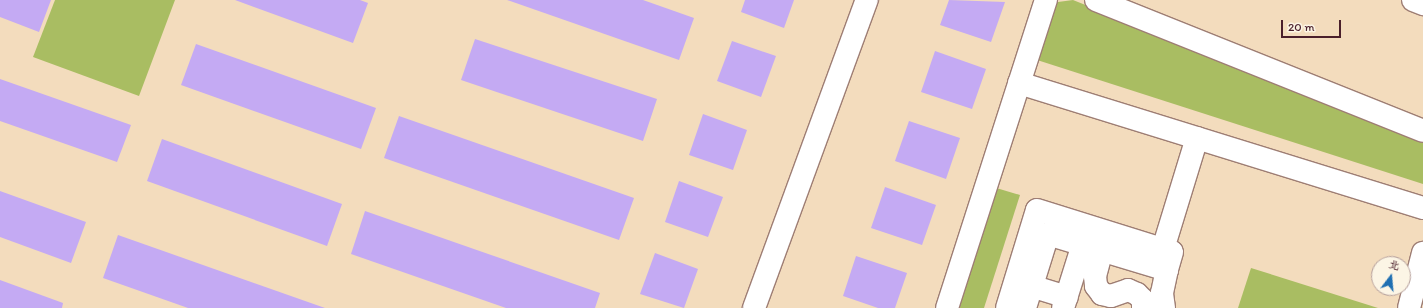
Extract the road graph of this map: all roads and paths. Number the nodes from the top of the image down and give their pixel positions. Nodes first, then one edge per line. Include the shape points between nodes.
1 (867, 0) edge
2 (1046, 0) edge
3 (1096, 0) edge
4 (1413, 0) edge
5 (1423, 4) edge
6 (1020, 83) junction
7 (1423, 132) edge
8 (1197, 138) junction
9 (1423, 208) edge
10 (1092, 247) junction
11 (1163, 249) junction
12 (1423, 253) edge
13 (1167, 270) junction
14 (1024, 284) junction
15 (1065, 302) edge
16 (754, 308) edge
17 (947, 308) edge
18 (1007, 308) edge
19 (1025, 308) edge
20 (1143, 308) edge
21 (1164, 308) edge
22 (1409, 308) edge

1 - 16 main road
2 - 6 main road
3 - 7 main road
4 - 5 main road
6 - 8 main road
6 - 17 main road
8 - 9 main road
8 - 11 main road
10 - 13 main road
10 - 14 main road via 1048,234
10 - 15 main road
10 - 20 main road via 1096,286 1102,294 1112,296 1128,290 1143,300
11 - 13 main road via 1172,252
11 - 14 main road via 1037,210
12 - 22 main road
13 - 21 main road via 1162,293
14 - 15 main road
14 - 18 main road
14 - 19 main road

